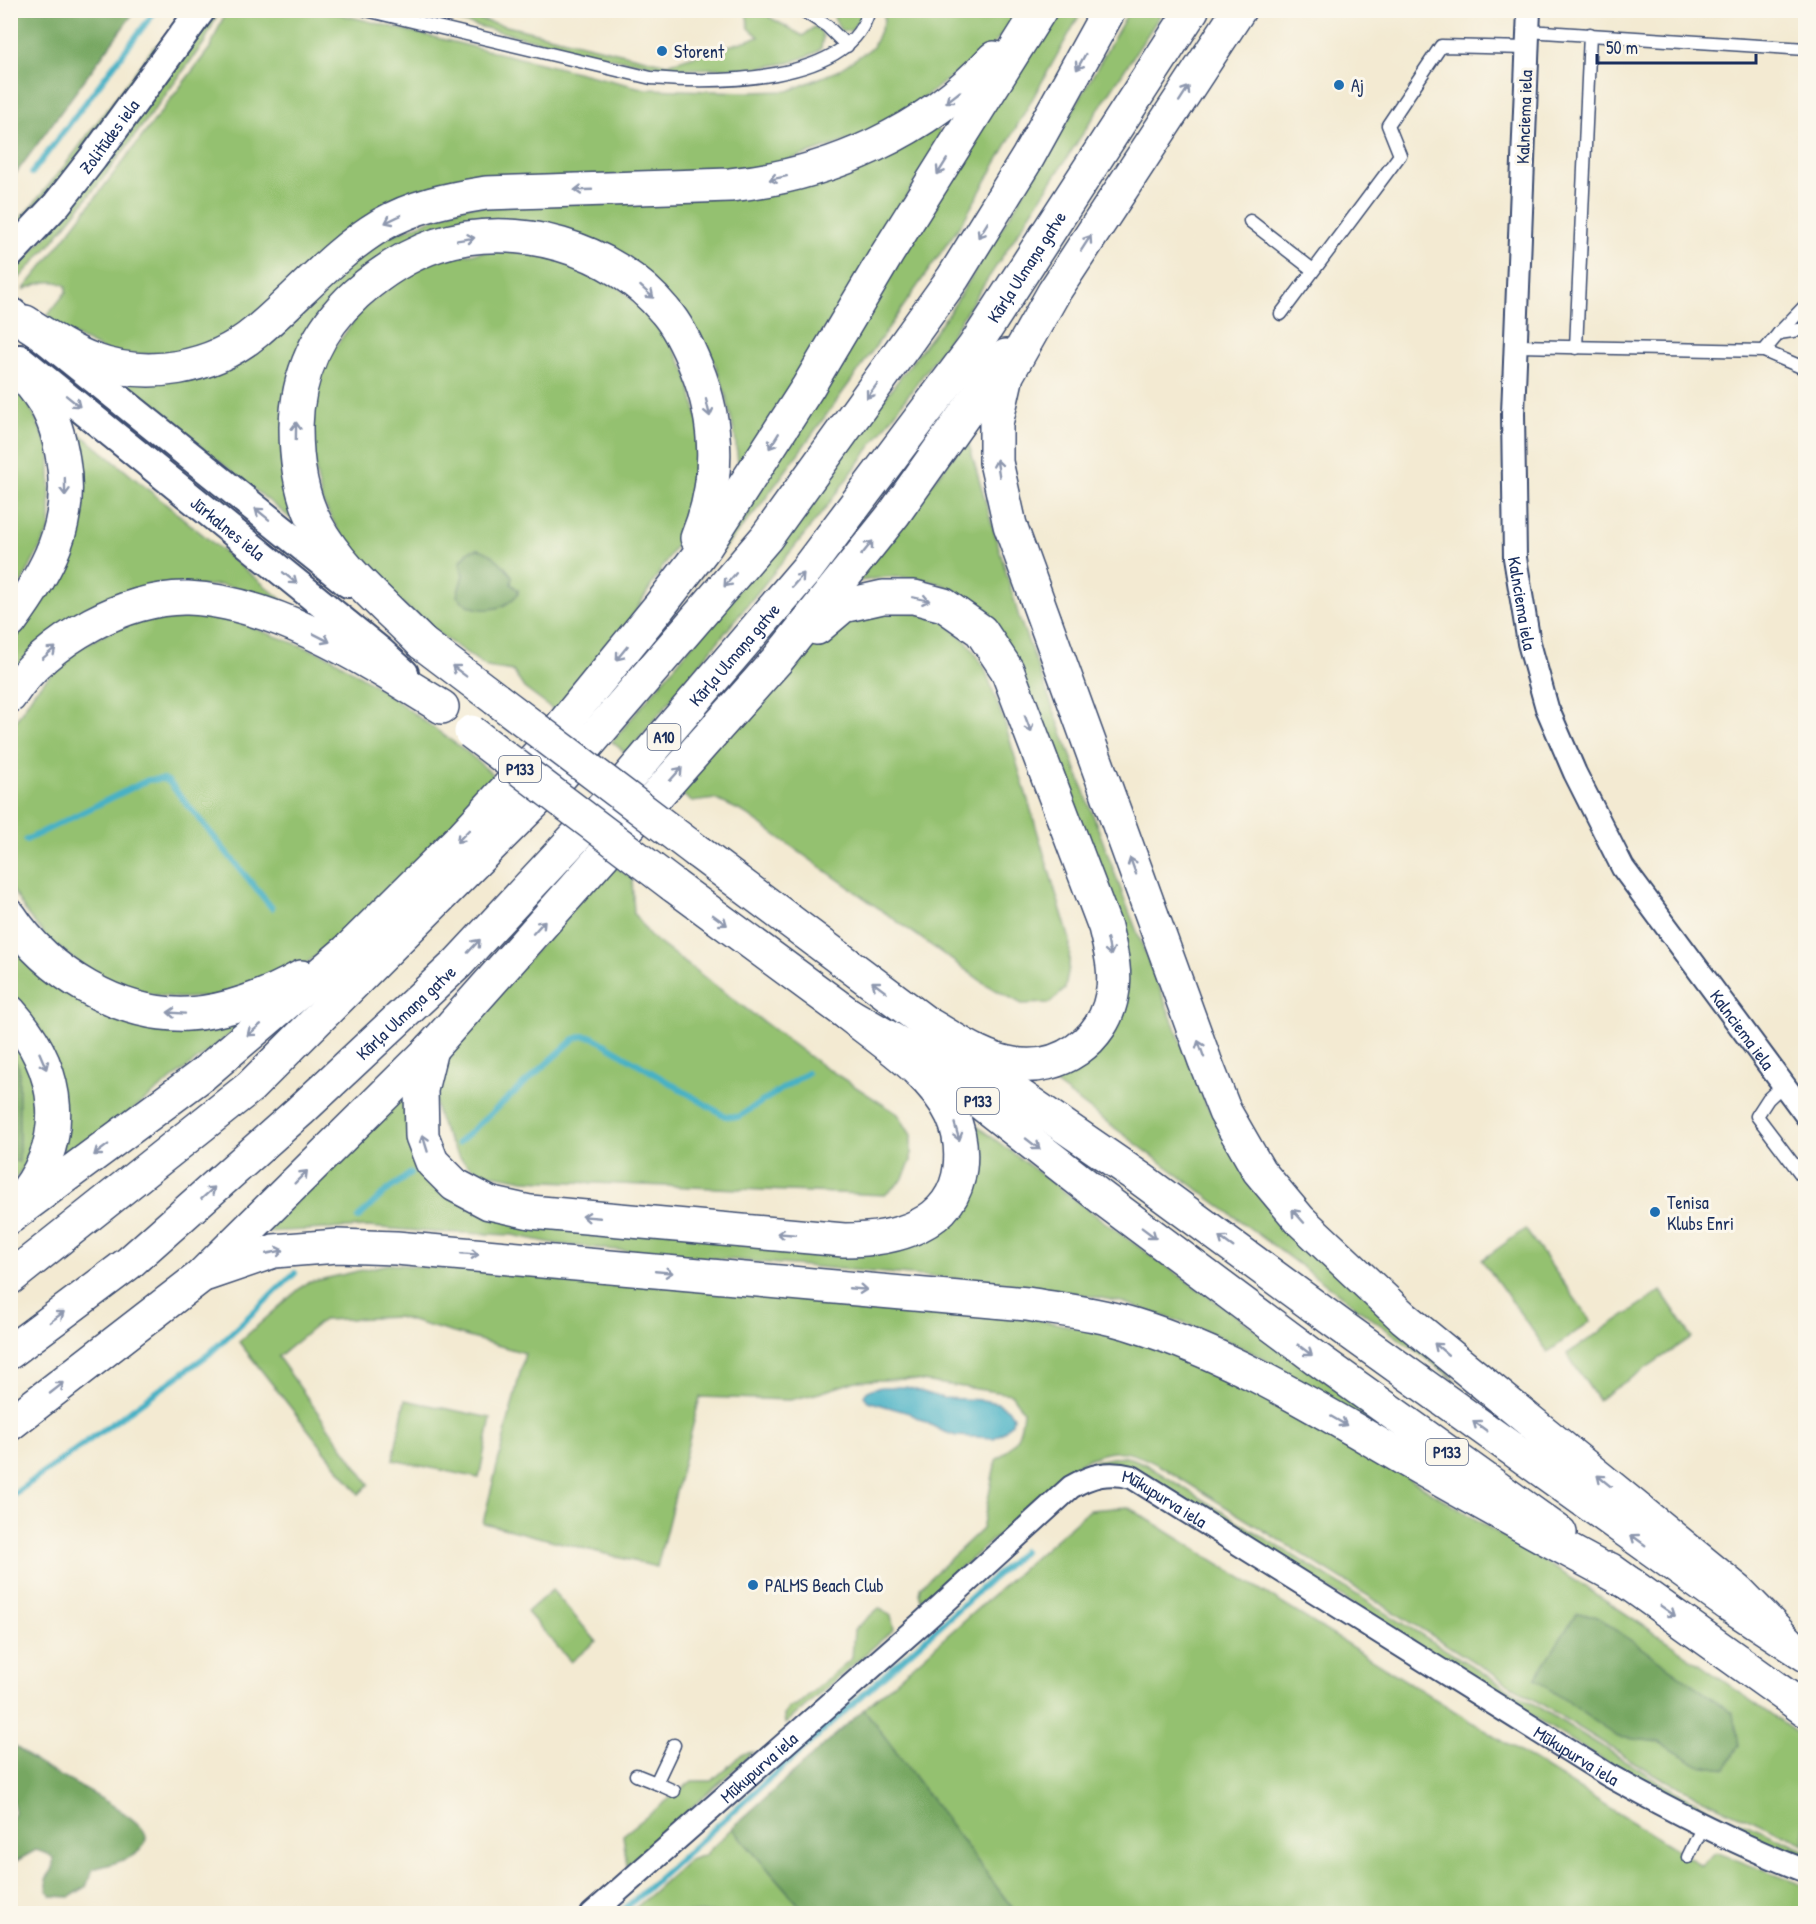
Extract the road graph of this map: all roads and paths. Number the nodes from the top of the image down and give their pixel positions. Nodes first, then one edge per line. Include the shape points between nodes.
1 (201, 10) edge
2 (366, 10) edge
3 (802, 10) edge
4 (869, 10) edge
5 (1039, 10) edge
6 (1109, 10) edge
7 (1192, 10) edge
8 (1239, 10) edge
9 (1528, 30) edge
10 (1590, 34) junction
11 (847, 46) junction
12 (1806, 49) edge
13 (1250, 221) dead end
14 (10, 254) edge
15 (1313, 270) junction
16 (1054, 292) junction
17 (1806, 305) edge
18 (1281, 314) dead end
19 (18, 317) edge
20 (1806, 329) edge
21 (1779, 333) junction
22 (1515, 346) junction
23 (1576, 348) junction
24 (1764, 351) junction
25 (10, 353) edge
26 (10, 360) edge
27 (1806, 369) edge
28 (659, 607) junction
29 (10, 622) edge
30 (422, 643) junction
31 (778, 659) junction
32 (10, 696) edge
33 (442, 707) junction
34 (10, 916) edge
35 (347, 951) junction
36 (10, 1012) edge
37 (848, 1014) junction
38 (926, 1023) junction
39 (430, 1049) junction
40 (1783, 1085) junction
41 (1806, 1115) edge
42 (1806, 1181) edge
43 (10, 1210) edge
44 (10, 1217) edge
45 (200, 1277) junction
46 (10, 1278) edge
47 (10, 1352) edge
48 (10, 1424) edge
49 (1632, 1585) junction
50 (1798, 1649) edge
51 (1806, 1710) edge
52 (674, 1745) dead end
53 (636, 1775) dead end
54 (656, 1783) junction
55 (674, 1791) dead end
56 (1703, 1826) junction
57 (1688, 1857) dead end
58 (1806, 1871) edge
59 (592, 1914) edge

1 - 14 street, Zolitūdes iela via 86,167
2 - 11 lane via 651,78 687,81 793,72
3 - 11 lane via 827,26
4 - 11 lane via 860,32
5 -> 19 main road via 973,82 951,99 903,130 846,158 760,182 486,194 415,209 353,244 246,340 195,364 154,370 114,366 76,353
5 -> 28 main road via 747,483
6 -> 46 main road via 1028,157 953,279 766,538 575,760 250,1087
47 -> 7 main road, Kārļa Ulmaņa gatve / A10 via 129,1263 300,1111 458,963 606,804 807,569 974,347
16 -> 8 main road
9 - 10 lane
9 - 15 lane via 1442,45 1388,125 1400,155
9 - 22 street, Kalnciema iela
10 - 12 lane
10 - 23 lane
13 - 15 lane
15 - 18 lane
31 -> 16 main road via 894,514
50 -> 16 main road via 1739,1592 1387,1302 1300,1220 1259,1171 1225,1112 1103,785 1003,497 996,462 996,424 1007,375
17 - 21 lane
30 -> 19 street, Jūrkalnes iela
20 - 21 lane
21 - 24 lane
22 - 23 lane
22 - 40 street, Kalnciema iela via 1515,558 1529,643 1547,708 1623,867
23 - 24 lane
24 - 27 lane
25 -> 33 street, Jūrkalnes iela via 381,652
26 -> 29 main road via 46,405 55,425 66,493 61,530 50,560
30 -> 28 main road via 342,562 316,525 302,489 296,415 307,364 329,324 348,302 391,267 429,248 460,239 509,236 583,252 636,283 679,331 699,375 708,408 714,469 703,524
28 -> 35 main road via 538,755
38 -> 30 main road, P133, bridge
31 -> 38 main road via 843,606 883,597 915,597 944,605 981,631 1007,670 1105,927 1113,970 1112,995 1096,1033 1078,1050 1032,1065 994,1059
39 -> 31 main road
32 -> 33 main road via 43,658 78,632 120,612 186,598 234,605 304,629 367,661
33 -> 37 main road, P133, bridge
35 -> 34 main road via 248,1001 205,1012 164,1012 123,1002 81,983 28,940
35 -> 44 main road via 202,1075
36 -> 43 main road via 34,1042 45,1064 54,1105 47,1154 30,1189
37 -> 39 main road via 921,1073 952,1114 960,1138 959,1176 953,1195 924,1222 906,1232 879,1238 844,1240 530,1212 489,1203 455,1185 432,1162 422,1136 421,1090
37 -> 49 main road, P133 via 940,1071 1316,1358
50 -> 38 main road, P133 via 1721,1599 1141,1179 975,1065
45 -> 39 main road
40 - 41 street, Kalnciema iela
40 - 42 lane via 1757,1116
48 -> 45 main road
45 -> 49 main road via 274,1251 337,1246 396,1248 1027,1304 1087,1314 1132,1324 1226,1360
49 -> 51 main road, P133
52 - 54 lane
53 - 54 lane
54 - 55 lane
56 - 57 lane
56 - 58 street, Mūkupurva iela
56 - 59 street, Mūkupurva iela via 1608,1775 1132,1477 1108,1473 1086,1478 1071,1487

